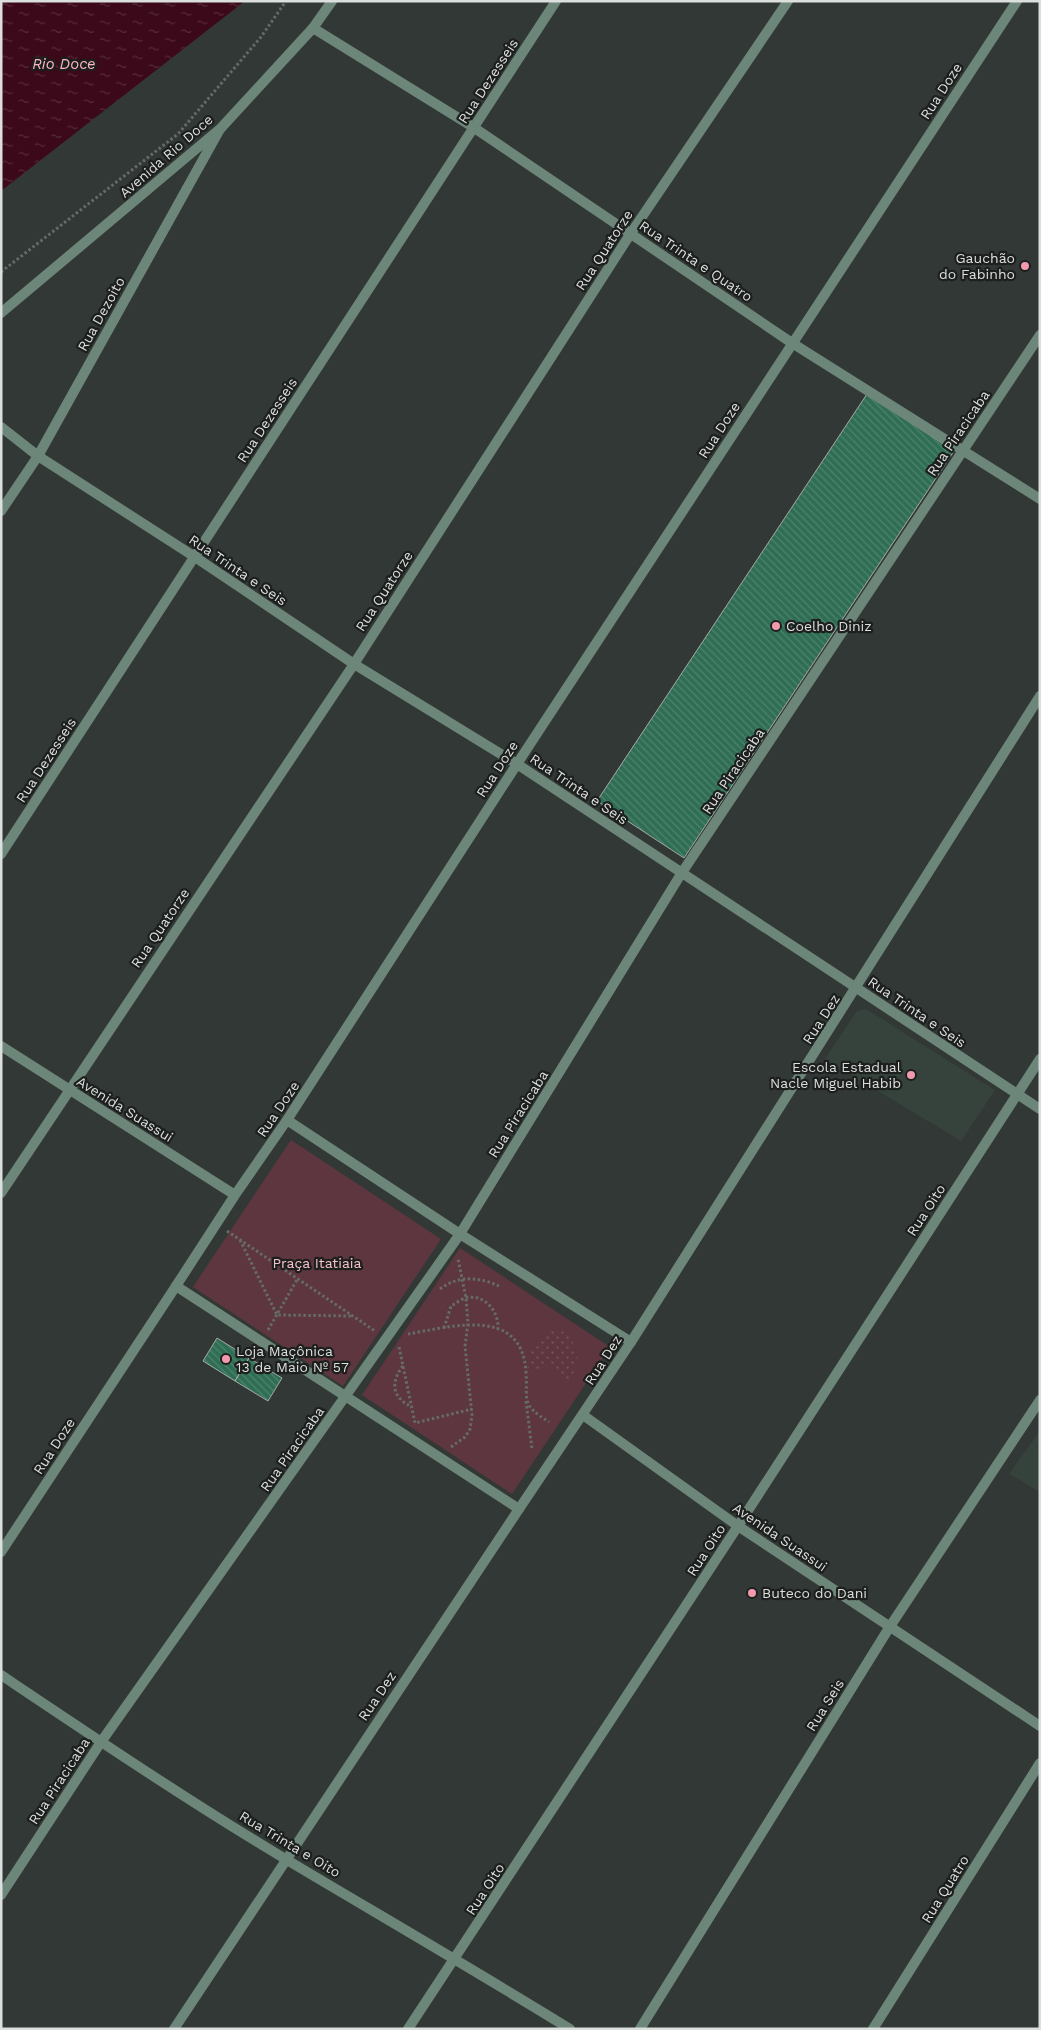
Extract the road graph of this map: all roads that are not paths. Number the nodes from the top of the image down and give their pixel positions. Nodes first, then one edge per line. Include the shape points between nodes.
1 (332, 1) edge
2 (556, 1) edge
3 (788, 1) edge
4 (1017, 1) edge
5 (313, 28) junction
6 (473, 127) junction
7 (221, 128) junction
8 (631, 233) junction
9 (1, 314) edge
10 (1040, 335) edge
11 (792, 343) junction
12 (1, 427) edge
13 (964, 449) junction
14 (38, 456) junction
15 (1040, 499) edge
16 (1, 511) edge
17 (195, 557) junction
18 (354, 664) junction
19 (1040, 696) edge
20 (517, 764) junction
21 (1, 854) edge
22 (681, 874) junction
23 (857, 988) junction
24 (1, 1046) edge
25 (1040, 1059) edge
26 (69, 1089) junction
27 (1017, 1094) junction
28 (1040, 1109) edge
29 (288, 1120) junction
30 (1, 1193) edge
31 (235, 1195) junction
32 (460, 1234) junction
33 (176, 1286) junction
34 (632, 1342) junction
35 (346, 1396) junction
36 (1040, 1400) edge
37 (583, 1416) junction
38 (519, 1509) junction
39 (738, 1526) junction
40 (1, 1552) edge
41 (889, 1628) junction
42 (1, 1675) edge
43 (1040, 1726) edge
44 (101, 1742) junction
45 (1040, 1763) edge
46 (286, 1859) junction
47 (1, 1895) edge
48 (456, 1958) junction
49 (174, 2029) edge
50 (408, 2029) edge
51 (570, 2029) edge
52 (640, 2029) edge
53 (873, 2029) edge

1 - 5 street, Avenida Rio Doce
2 - 6 street, Rua Dezesseis
3 - 8 street, Rua Quatorze
4 - 11 street, Rua Doze
5 - 6 street, Rua Trinta e Quatro
5 - 7 street, Avenida Rio Doce
6 - 8 street, Rua Trinta e Quatro
6 - 17 street, Rua Dezesseis
7 - 9 street, Avenida Rio Doce
7 - 14 street, Rua Dezoito
8 - 11 street, Rua Trinta e Quatro
8 - 18 street, Rua Quatorze
10 - 13 street, Rua Piracicaba
11 - 13 street, Rua Trinta e Quatro
11 - 20 street, Rua Doze
12 - 14 street, Rua Trinta e Seis
13 - 15 street, Rua Trinta e Quatro
13 - 22 street, Rua Piracicaba
14 - 16 street, Rua Dezoito
14 - 17 street, Rua Trinta e Seis
17 - 18 street, Rua Trinta e Seis
17 - 21 street, Rua Dezesseis
18 - 20 street, Rua Trinta e Seis
18 - 26 street, Rua Quatorze
19 - 23 street, Rua Dez
20 - 22 street, Rua Trinta e Seis
20 - 29 street, Rua Doze
22 - 23 street, Rua Trinta e Seis
22 - 32 street, Rua Piracicaba
23 - 27 street, Rua Trinta e Seis
23 - 34 street, Rua Dez
24 - 26 street, Avenida Suassui
25 - 27 street, Rua Oito
26 - 30 street, Rua Quatorze
26 - 31 street, Avenida Suassui
27 - 28 street, Rua Trinta e Seis
27 - 39 street, Rua Oito
29 - 31 street, Rua Doze
29 - 32 street
31 - 33 street, Rua Doze
32 - 34 street
32 - 35 street, Rua Piracicaba
33 - 35 street
33 - 40 street, Rua Doze
34 - 37 street, Rua Dez
35 - 38 street
35 - 44 street, Rua Piracicaba
36 - 41 street, Rua Seis
37 - 38 street, Rua Dez
37 - 39 street, Avenida Suassui
38 - 46 street, Rua Dez
39 - 41 street, Avenida Suassui
39 - 48 street, Rua Oito
41 - 43 street, Avenida Suassui
41 - 52 street, Rua Seis
42 - 44 street, Rua Trinta e Oito
44 - 46 street, Rua Trinta e Oito
44 - 47 street, Rua Piracicaba
45 - 53 street, Rua Quatro
46 - 48 street, Rua Trinta e Oito
46 - 49 street, Rua Dez
48 - 50 street, Rua Oito
48 - 51 street, Rua Trinta e Oito

